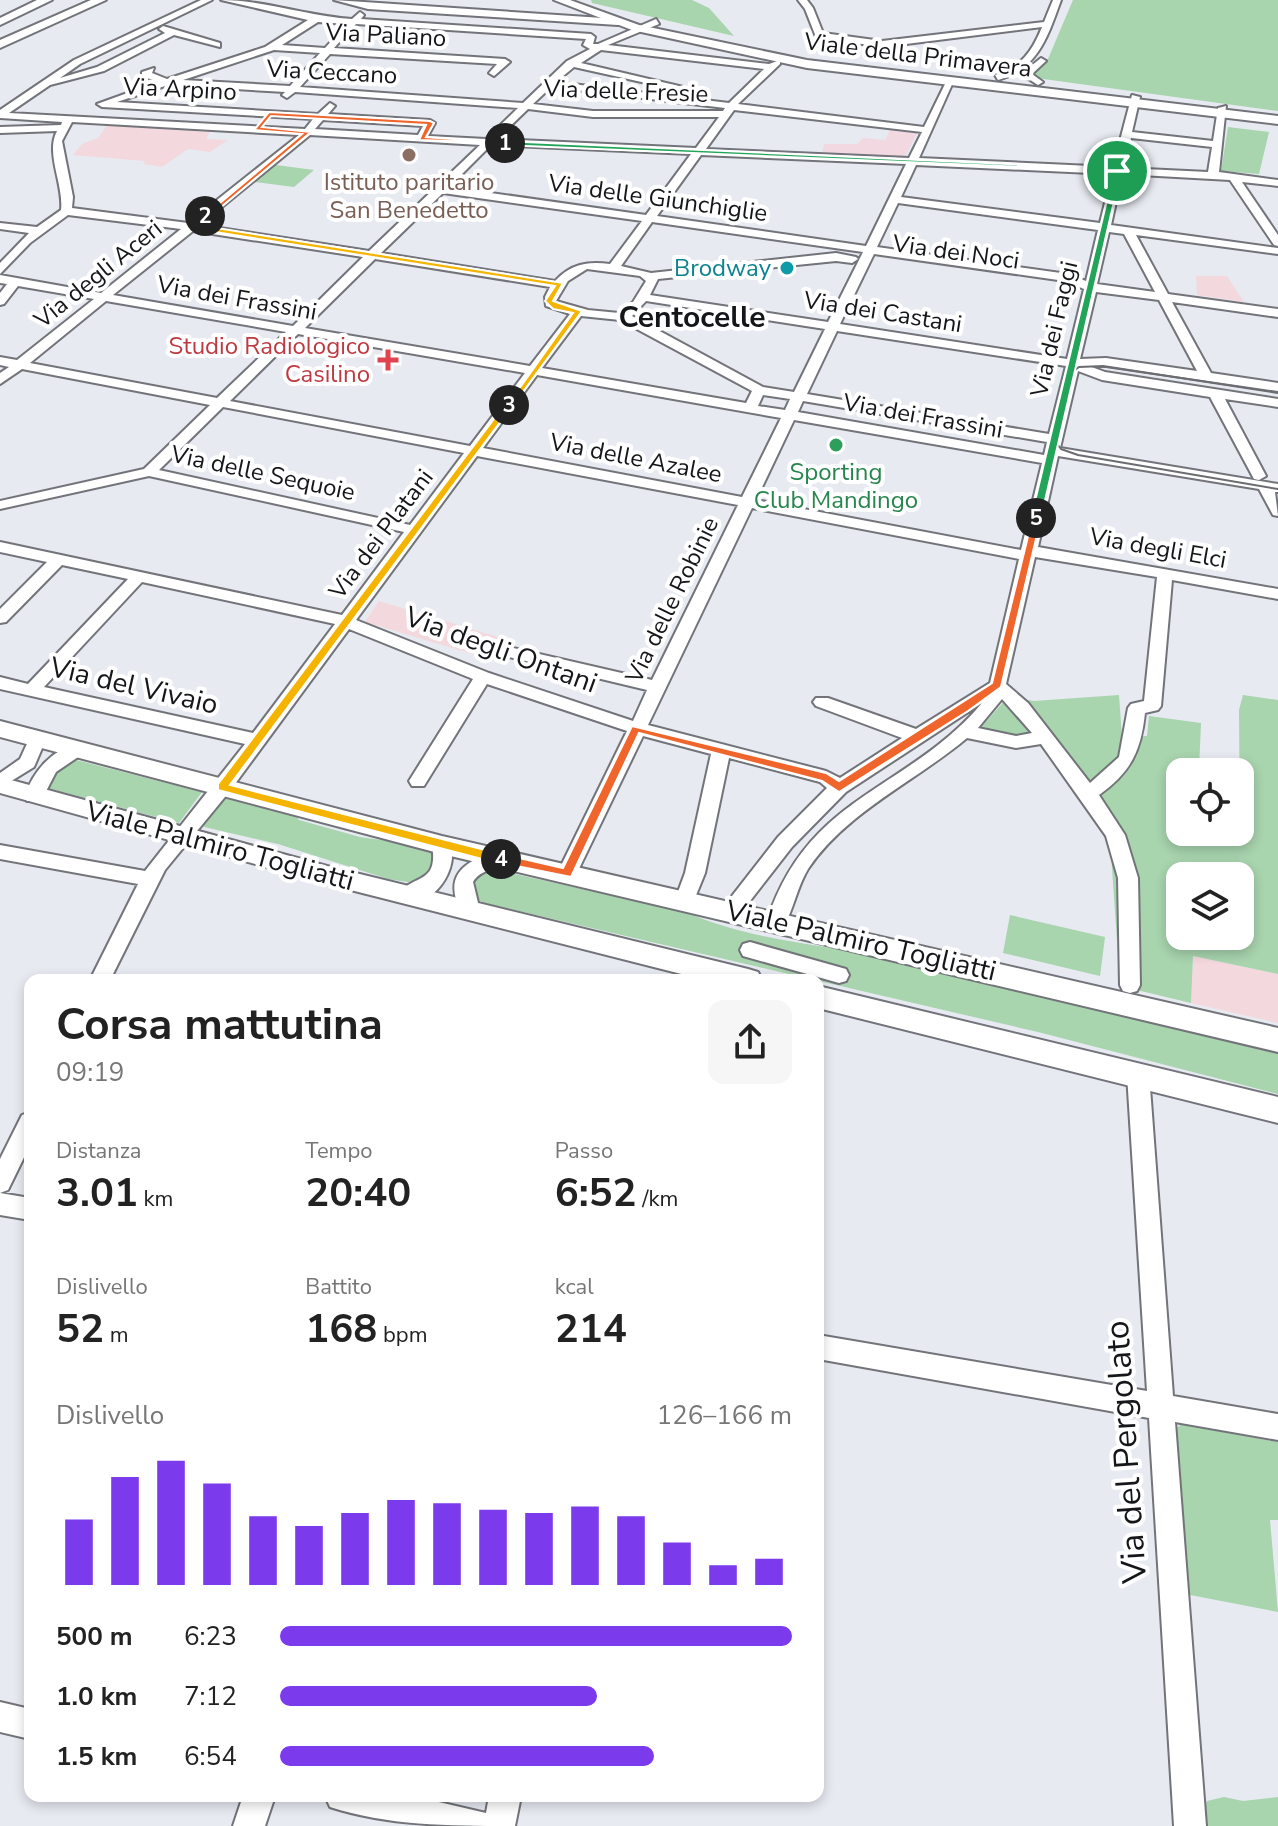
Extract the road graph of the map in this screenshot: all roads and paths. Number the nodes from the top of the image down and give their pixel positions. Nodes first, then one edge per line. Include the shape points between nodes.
1 (46, 0) edge
2 (100, 0) edge
3 (208, 0) edge
4 (225, 0) edge
5 (338, 0) edge
6 (412, 0) edge
7 (560, 0) edge
8 (569, 0) edge
9 (802, 0) edge
10 (1057, 0) edge
11 (1068, 0) edge
12 (368, 6) junction
13 (404, 8) junction
14 (556, 18) junction
15 (316, 19) junction
16 (0, 22) edge
17 (354, 22) junction
18 (618, 22) junction
19 (656, 22) junction
20 (1047, 24) junction
21 (157, 27) dead end
22 (636, 28) junction
23 (175, 31) junction
24 (522, 34) junction
25 (251, 43) dead end
26 (0, 44) edge
27 (217, 45) dead end
28 (596, 47) junction
29 (271, 48) junction
30 (326, 52) junction
31 (570, 63) junction
32 (776, 63) junction
33 (151, 70) dead end
34 (494, 73) dead end
35 (998, 77) junction
36 (167, 82) junction
37 (951, 82) junction
38 (1038, 82) junction
39 (547, 84) junction
40 (49, 87) junction
41 (292, 89) junction
42 (1073, 91) junction
43 (1134, 100) junction
44 (102, 104) junction
45 (56, 106) dead end
46 (330, 106) dead end
47 (732, 106) junction
48 (525, 107) junction
49 (1223, 111) junction
50 (269, 114) junction
51 (0, 115) edge
52 (320, 117) junction
53 (1278, 118) edge
54 (60, 121) junction
55 (257, 129) junction
56 (0, 130) edge
57 (928, 130) junction
58 (22, 131) junction
59 (308, 132) junction
60 (1126, 134) junction
61 (421, 139) junction
62 (57, 141) junction
63 (488, 142) junction
64 (1219, 145) junction
65 (699, 152) junction
66 (913, 162) junction
67 (1117, 171) junction
68 (1213, 175) junction
69 (1234, 178) junction
70 (1278, 183) edge
71 (441, 189) junction
72 (68, 197) junction
73 (894, 199) junction
74 (66, 211) junction
75 (92, 212) junction
76 (649, 219) junction
77 (0, 226) edge
78 (192, 227) junction
79 (1103, 227) junction
80 (39, 231) junction
81 (1128, 231) junction
82 (1278, 243) edge
83 (1278, 251) edge
84 (373, 255) junction
85 (866, 256) junction
86 (613, 268) junction
87 (0, 270) edge
88 (652, 276) junction
89 (6, 283) edge
90 (560, 285) junction
91 (1089, 287) junction
92 (103, 297) junction
93 (641, 297) junction
94 (1163, 297) junction
95 (0, 301) edge
96 (578, 311) junction
97 (1278, 313) edge
98 (622, 316) junction
99 (833, 326) junction
100 (295, 330) junction
101 (0, 361) edge
102 (1071, 363) junction
103 (20, 364) junction
104 (535, 371) junction
105 (1206, 376) junction
106 (0, 380) edge
107 (1278, 387) edge
108 (759, 390) junction
109 (1215, 393) junction
110 (798, 396) junction
111 (220, 402) junction
112 (1278, 403) edge
113 (750, 408) junction
114 (789, 415) junction
115 (1052, 450) junction
116 (474, 451) junction
117 (149, 472) junction
118 (1267, 483) edge
119 (746, 503) junction
120 (0, 505) edge
121 (1278, 512) edge
122 (414, 530) junction
123 (0, 547) edge
124 (1029, 553) junction
125 (59, 559) junction
126 (1165, 573) junction
127 (134, 582) dead end
128 (1278, 594) edge
129 (0, 618) edge
130 (344, 621) junction
131 (505, 651) dead end
132 (483, 677) junction
133 (0, 683) edge
134 (997, 685) junction
135 (657, 687) junction
136 (32, 690) junction
137 (822, 702) dead end
138 (636, 728) junction
139 (0, 729) edge
140 (963, 731) junction
141 (916, 736) junction
142 (1044, 737) junction
143 (37, 739) junction
144 (256, 740) junction
145 (78, 749) junction
146 (721, 751) junction
147 (888, 753) junction
148 (915, 767) junction
149 (418, 781) dead end
150 (0, 784) edge
151 (222, 787) junction
152 (839, 787) junction
153 (1088, 793) junction
154 (34, 796) junction
155 (181, 836) junction
156 (442, 845) junction
157 (0, 852) edge
158 (498, 858) junction
159 (567, 874) junction
160 (150, 879) junction
161 (407, 896) junction
162 (685, 900) junction
163 (732, 910) junction
164 (470, 911) junction
165 (777, 921) junction
166 (750, 950) dead end
167 (675, 971) edge
168 (103, 974) edge
169 (699, 974) edge
170 (839, 975) dead end
171 (1130, 985) dead end
172 (824, 998) edge
173 (1278, 1040) edge
174 (1138, 1074) junction
175 (1278, 1110) edge
176 (24, 1134) edge
177 (0, 1183) edge
178 (0, 1204) edge
179 (24, 1208) edge
180 (824, 1348) edge
181 (1158, 1405) junction
182 (1278, 1427) edge
183 (0, 1717) edge
184 (24, 1723) edge
185 (257, 1802) edge
186 (368, 1802) edge
187 (504, 1802) edge
188 (249, 1826) edge
189 (478, 1826) edge
190 (499, 1826) edge
191 (1190, 1826) edge

1 - 16 main road
2 - 26 main road
3 - 40 street via 84,58
4 - 15 street
5 - 12 street
6 - 13 street
7 - 18 main road, Viale della Primavera
8 - 19 main road, Viale della Primavera
9 - 20 street via 819,35 865,44
10 - 20 street
11 - 38 street via 1047,53 1026,72
12 - 13 street
12 - 17 street
13 - 14 street
14 - 18 street
14 - 24 street
15 - 17 street
15 - 29 street
17 - 24 street
17 - 30 street
18 - 22 main road, Viale della Primavera
19 - 22 street
19 - 35 main road, Viale della Primavera via 813,55
20 - 35 street via 1032,60
21 - 23 street
22 - 28 street
22 - 32 main road, Viale della Primavera
23 - 27 street
23 - 40 street via 94,75
24 - 28 street via 591,37 588,45
25 - 29 street, Via Paliano
28 - 31 street
28 - 32 street
29 - 30 street, Via Paliano
29 - 36 street
30 - 34 street, Via Paliano via 505,62
30 - 41 street
31 - 39 street
31 - 47 street
32 - 37 main road, Viale della Primavera
32 - 47 street
33 - 36 street via 145,74
35 - 38 main road, Viale della Primavera
36 - 41 street, Via Ceccano
36 - 44 street
37 - 42 main road, Viale della Primavera
37 - 57 street, Via delle Robinie
38 - 42 main road, Viale della Primavera
39 - 47 street
39 - 48 street
40 - 51 street
41 - 48 street, Via Ceccano
41 - 50 street
42 - 43 main road, Viale della Primavera
43 - 49 main road, Viale della Primavera
43 - 60 street, Via dei Faggi
44 - 50 street, Via Arpino
44 - 54 street
45 - 54 street
46 - 52 street, Via degli Aceri
47 - 48 street, Via delle Fresie via 593,114
47 - 57 street
47 - 65 street
48 - 63 street
49 - 53 main road, Viale della Primavera
49 - 64 street
50 - 52 street, Via Arpino
50 - 55 street
51 - 54 street
52 - 59 street, Via degli Aceri
52 - 61 street, Via Arpino via 430,123
54 - 55 street
54 - 58 street via 51,130
54 - 62 street
55 - 59 street
56 - 58 street
57 - 66 street, Via delle Robinie
58 - 62 street
59 - 61 street
59 - 78 street, Via degli Aceri
60 - 64 street
60 - 67 street, Via dei Faggi
61 - 63 street
62 - 72 street
63 - 65 street
63 - 71 street
64 - 68 street
65 - 66 street
65 - 76 street
66 - 67 street
66 - 73 street, Via delle Robinie
67 - 68 street
67 - 79 street, Via dei Faggi
68 - 69 street
69 - 70 street
69 - 82 street
71 - 76 street, Via delle Giunchiglie
71 - 84 street
72 - 74 street
72 - 75 street
73 - 79 street
73 - 85 street, Via delle Robinie
74 - 75 street
74 - 80 street
75 - 78 street
76 - 85 street, Via delle Giunchiglie
76 - 86 street
77 - 80 street
78 - 84 street
78 - 92 street, Via degli Aceri
79 - 81 street
79 - 91 street, Via dei Faggi
80 - 87 street
81 - 83 street
81 - 94 street
84 - 90 street
84 - 100 street
85 - 88 street
85 - 91 street, Via dei Noci via 1065,289
85 - 99 street, Via delle Robinie
86 - 88 street
86 - 90 street via 579,267
88 - 93 street
89 - 92 street, Via dei Frassini
89 - 95 street
90 - 96 street via 549,301
91 - 94 street, Via dei Noci
91 - 102 street, Via dei Faggi
92 - 100 street, Via dei Frassini
92 - 103 street, Via degli Aceri
93 - 98 street
93 - 99 street, Via dei Castani
94 - 97 street, Via dei Noci
94 - 105 street
96 - 98 street
96 - 104 street, Via dei Platani
98 - 108 street, Via dei Frassini
99 - 102 street, Via dei Castani
99 - 110 street, Via delle Robinie
100 - 104 street, Via dei Frassini
100 - 111 street
101 - 103 street, Via delle Azalee
102 - 105 street via 1102,361
102 - 109 street via 1102,376
102 - 115 street, Via dei Faggi
103 - 106 street, Via degli Aceri
103 - 111 street, Via delle Azalee
104 - 113 street, Via dei Frassini
104 - 116 street, Via dei Platani
105 - 107 street
108 - 110 street, Via dei Frassini
108 - 113 street
109 - 112 street
109 - 118 street
110 - 114 street, Via delle Robinie
110 - 115 street, Via dei Frassini
111 - 116 street, Via delle Azalee
111 - 117 street
113 - 114 street, Via dei Frassini
114 - 115 street, Via dei Frassini
114 - 119 street, Via delle Robinie
115 - 118 street, Via dei Frassini
115 - 124 street, Via dei Faggi
116 - 119 street, Via delle Azalee
116 - 122 street, Via dei Platani
117 - 120 street
117 - 122 street, Via delle Sequoie
118 - 121 street
119 - 124 street, Via delle Azalee
119 - 135 street, Via delle Robinie
122 - 130 street, Via dei Platani
123 - 125 street, Via degli Ontani
124 - 126 street, Via degli Elci
124 - 134 street, Via dei Faggi
125 - 129 street
125 - 130 street, Via degli Ontani
126 - 128 street, Via degli Elci
126 - 153 street via 1152,706 1137,708 1133,748 1124,766
127 - 136 street
130 - 132 street, Via degli Ontani
130 - 144 street, Via dei Platani
131 - 135 street
132 - 138 street, Via degli Ontani
132 - 149 street
133 - 136 street, Via del Vivaio
134 - 140 street, Via dei Faggi via 990,705
134 - 141 street
134 - 142 street via 1016,700
135 - 138 street, Via delle Robinie
136 - 144 street, Via del Vivaio
137 - 141 street
138 - 146 street, Via degli Ontani
138 - 159 street, Via delle Robinie
139 - 143 main road, Viale Palmiro Togliatti
140 - 142 street via 1016,742
140 - 148 street, Via dei Faggi
141 - 147 street
142 - 153 street
143 - 145 main road, Viale Palmiro Togliatti
143 - 150 street, Viale Palmiro Togliatti via 28,763
144 - 151 street, Via dei Platani
145 - 151 main road, Viale Palmiro Togliatti
145 - 154 street via 48,769
146 - 152 street, Via degli Ontani via 826,777
146 - 162 street
147 - 148 street
147 - 152 street
148 - 165 street, Via dei Faggi via 865,801 817,847 790,884
150 - 154 main road, Viale Palmiro Togliatti
151 - 155 street, Via dei Platani
151 - 156 main road, Viale Palmiro Togliatti
152 - 163 street via 785,842
153 - 171 street via 1115,835 1128,878
154 - 155 main road, Viale Palmiro Togliatti
155 - 160 street, Via dei Platani
155 - 161 main road, Viale Palmiro Togliatti
156 - 158 main road, Viale Palmiro Togliatti
156 - 161 street via 444,866 436,880
157 - 160 street
158 - 159 main road, Viale Palmiro Togliatti
158 - 164 street via 472,868 464,879
159 - 162 main road, Viale Palmiro Togliatti
160 - 168 street, Via dei Platani
161 - 164 main road, Viale Palmiro Togliatti
162 - 163 main road, Viale Palmiro Togliatti
163 - 165 main road, Viale Palmiro Togliatti
164 - 167 main road, Viale Palmiro Togliatti
165 - 173 main road, Viale Palmiro Togliatti
166 - 170 street
167 - 169 main road, Viale Palmiro Togliatti
172 - 174 main road
174 - 175 main road
174 - 181 street, Via del Pergolato
176 - 177 street
178 - 179 street
180 - 181 street
181 - 182 street
181 - 191 street, Via del Pergolato
183 - 184 street
185 - 188 street
186 - 189 street
187 - 190 street

